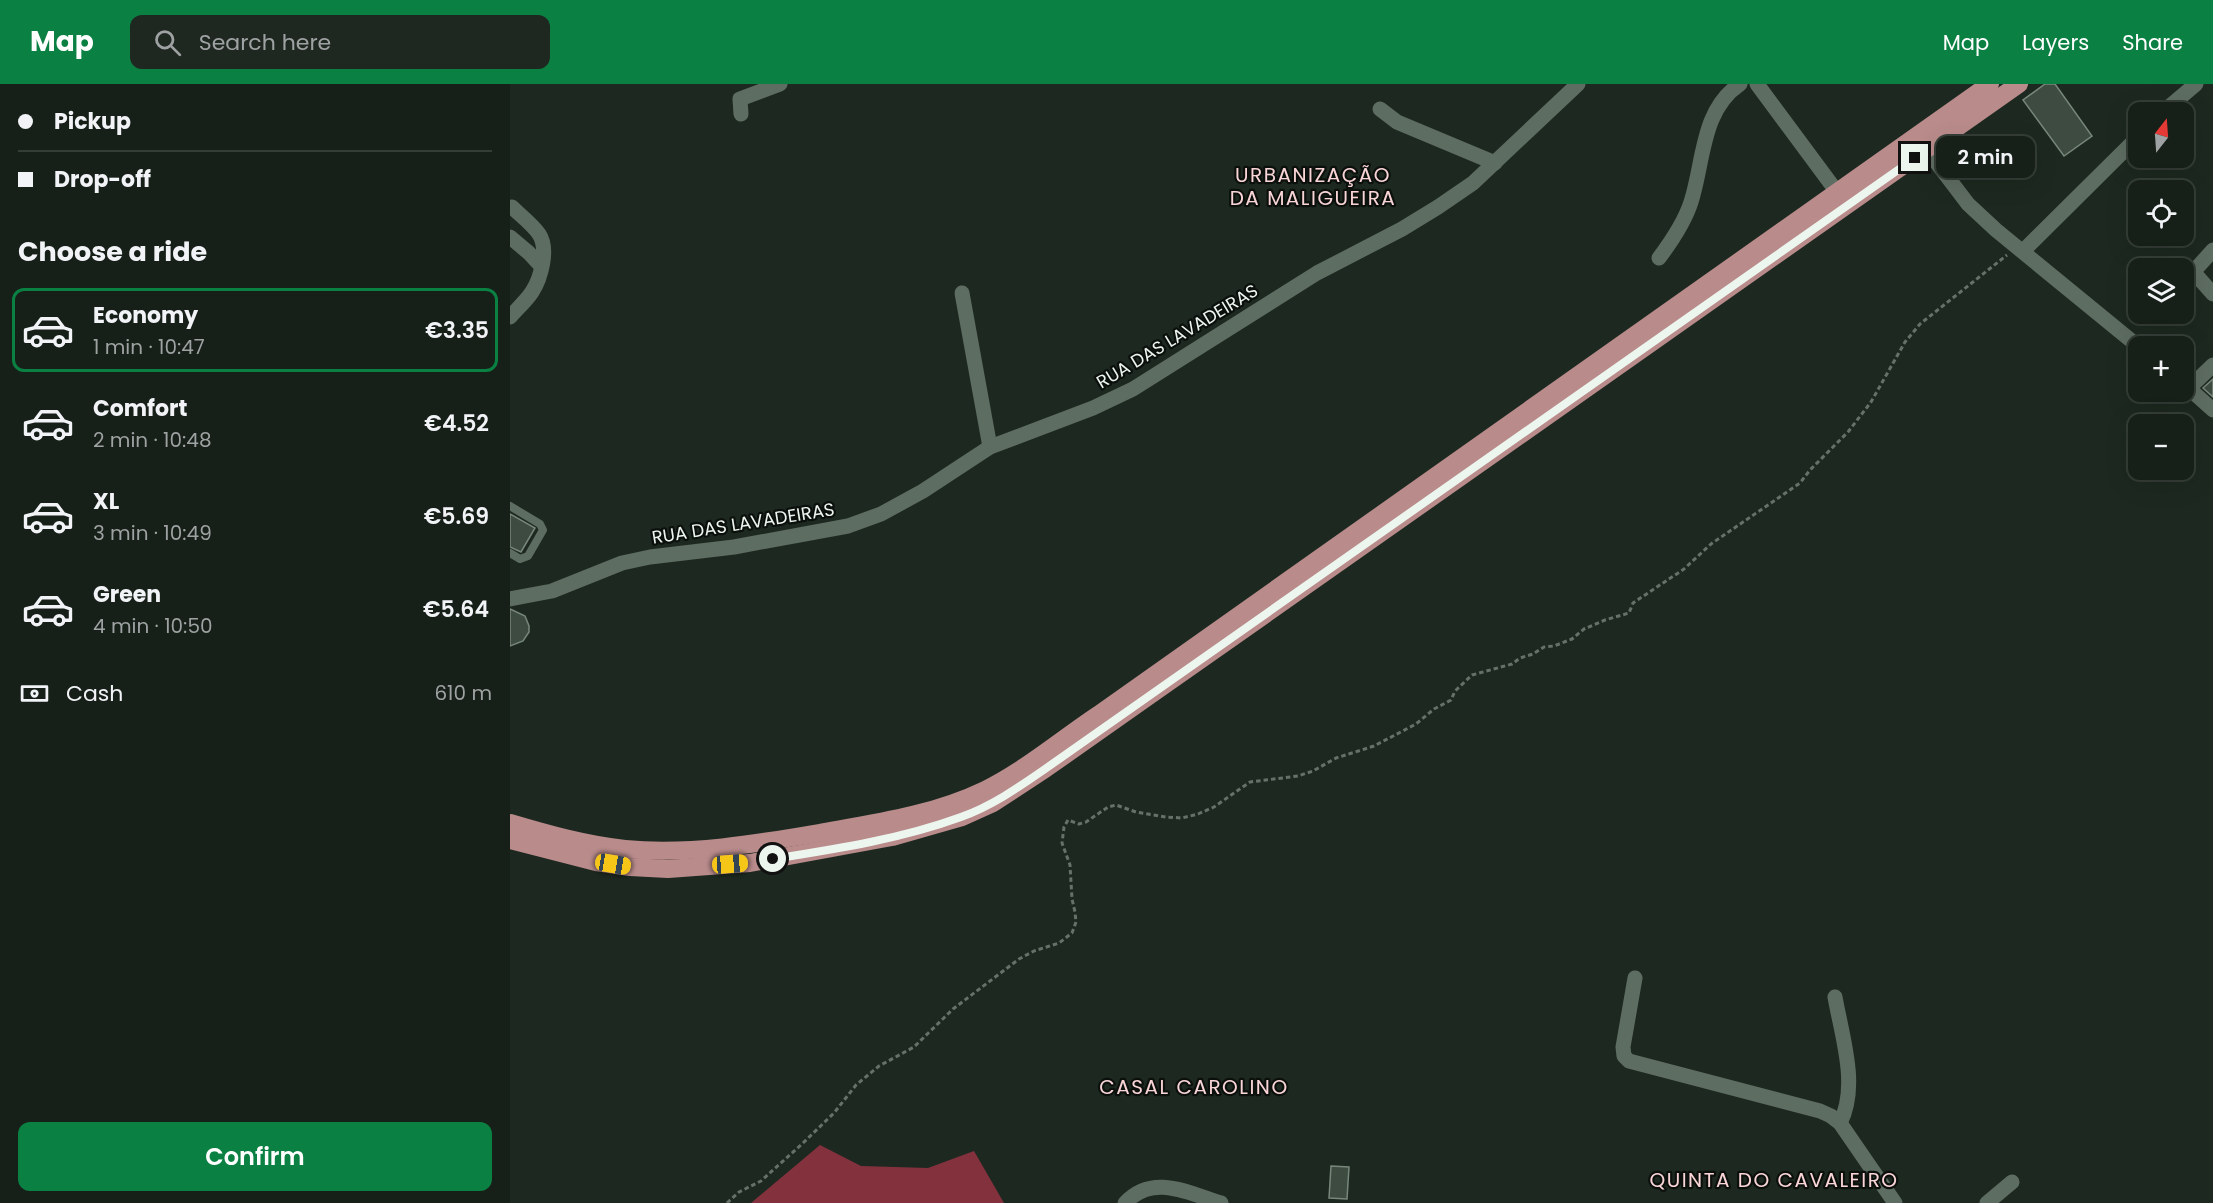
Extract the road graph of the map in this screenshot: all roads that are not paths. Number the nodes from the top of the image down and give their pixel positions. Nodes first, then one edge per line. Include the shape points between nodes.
1 (780, 84) edge
2 (1578, 84) edge
3 (1740, 84) edge
4 (1757, 84) edge
5 (1990, 84) edge
6 (2019, 84) edge
7 (2196, 84) edge
8 (2175, 102) edge
9 (1380, 109) dead end
10 (741, 114) dead end
11 (2128, 146) edge
12 (1927, 150) junction
13 (1495, 163) junction
14 (1837, 192) junction
15 (511, 205) edge
16 (510, 226) edge
17 (510, 237) edge
18 (2020, 249) junction
19 (2213, 250) edge
20 (1659, 258) dead end
21 (541, 266) junction
22 (962, 293) dead end
23 (2213, 294) edge
24 (510, 317) edge
25 (2128, 338) edge
26 (2213, 365) edge
27 (2194, 380) edge
28 (2194, 393) edge
29 (2213, 410) edge
30 (990, 447) junction
31 (510, 506) edge
32 (510, 553) edge
33 (510, 599) edge
34 (510, 823) edge
35 (510, 840) edge
36 (1635, 978) dead end
37 (1835, 997) dead end
38 (1840, 1123) junction
39 (2013, 1182) dead end
40 (1125, 1203) edge
41 (1221, 1203) edge
42 (1895, 1203) edge
43 (1987, 1203) edge

1 - 10 street via 740,99
2 - 13 street, RUA DAS LAVADEIRAS
3 - 20 street via 1713,117 1691,203
4 - 14 street
5 - 14 main road
6 - 12 main road
7 - 8 street
9 - 13 street via 1397,122
11 - 18 street
12 - 18 street via 1968,204
12 - 35 main road via 993,803 962,817 892,837 750,863 668,869 630,867
13 - 30 street, RUA DAS LAVADEIRAS via 1438,207 1317,273 1133,389
14 - 34 main road via 1098,715 986,789 951,804 879,823 727,848 625,849
15 - 16 street via 514,214
15 - 21 street via 539,234 543,243
17 - 21 street
18 - 25 street
19 - 23 street via 2195,270
21 - 24 street via 531,294
22 - 30 street
26 - 27 street
28 - 29 street
30 - 33 street, RUA DAS LAVADEIRAS via 923,491 881,514 848,526 622,563 552,591
31 - 32 lane via 540,524 543,530 528,556 520,559
36 - 38 street via 1623,1047 1629,1061 1820,1111
37 - 38 street via 1849,1082 1849,1102
38 - 42 street
39 - 43 street
40 - 41 street via 1152,1186

